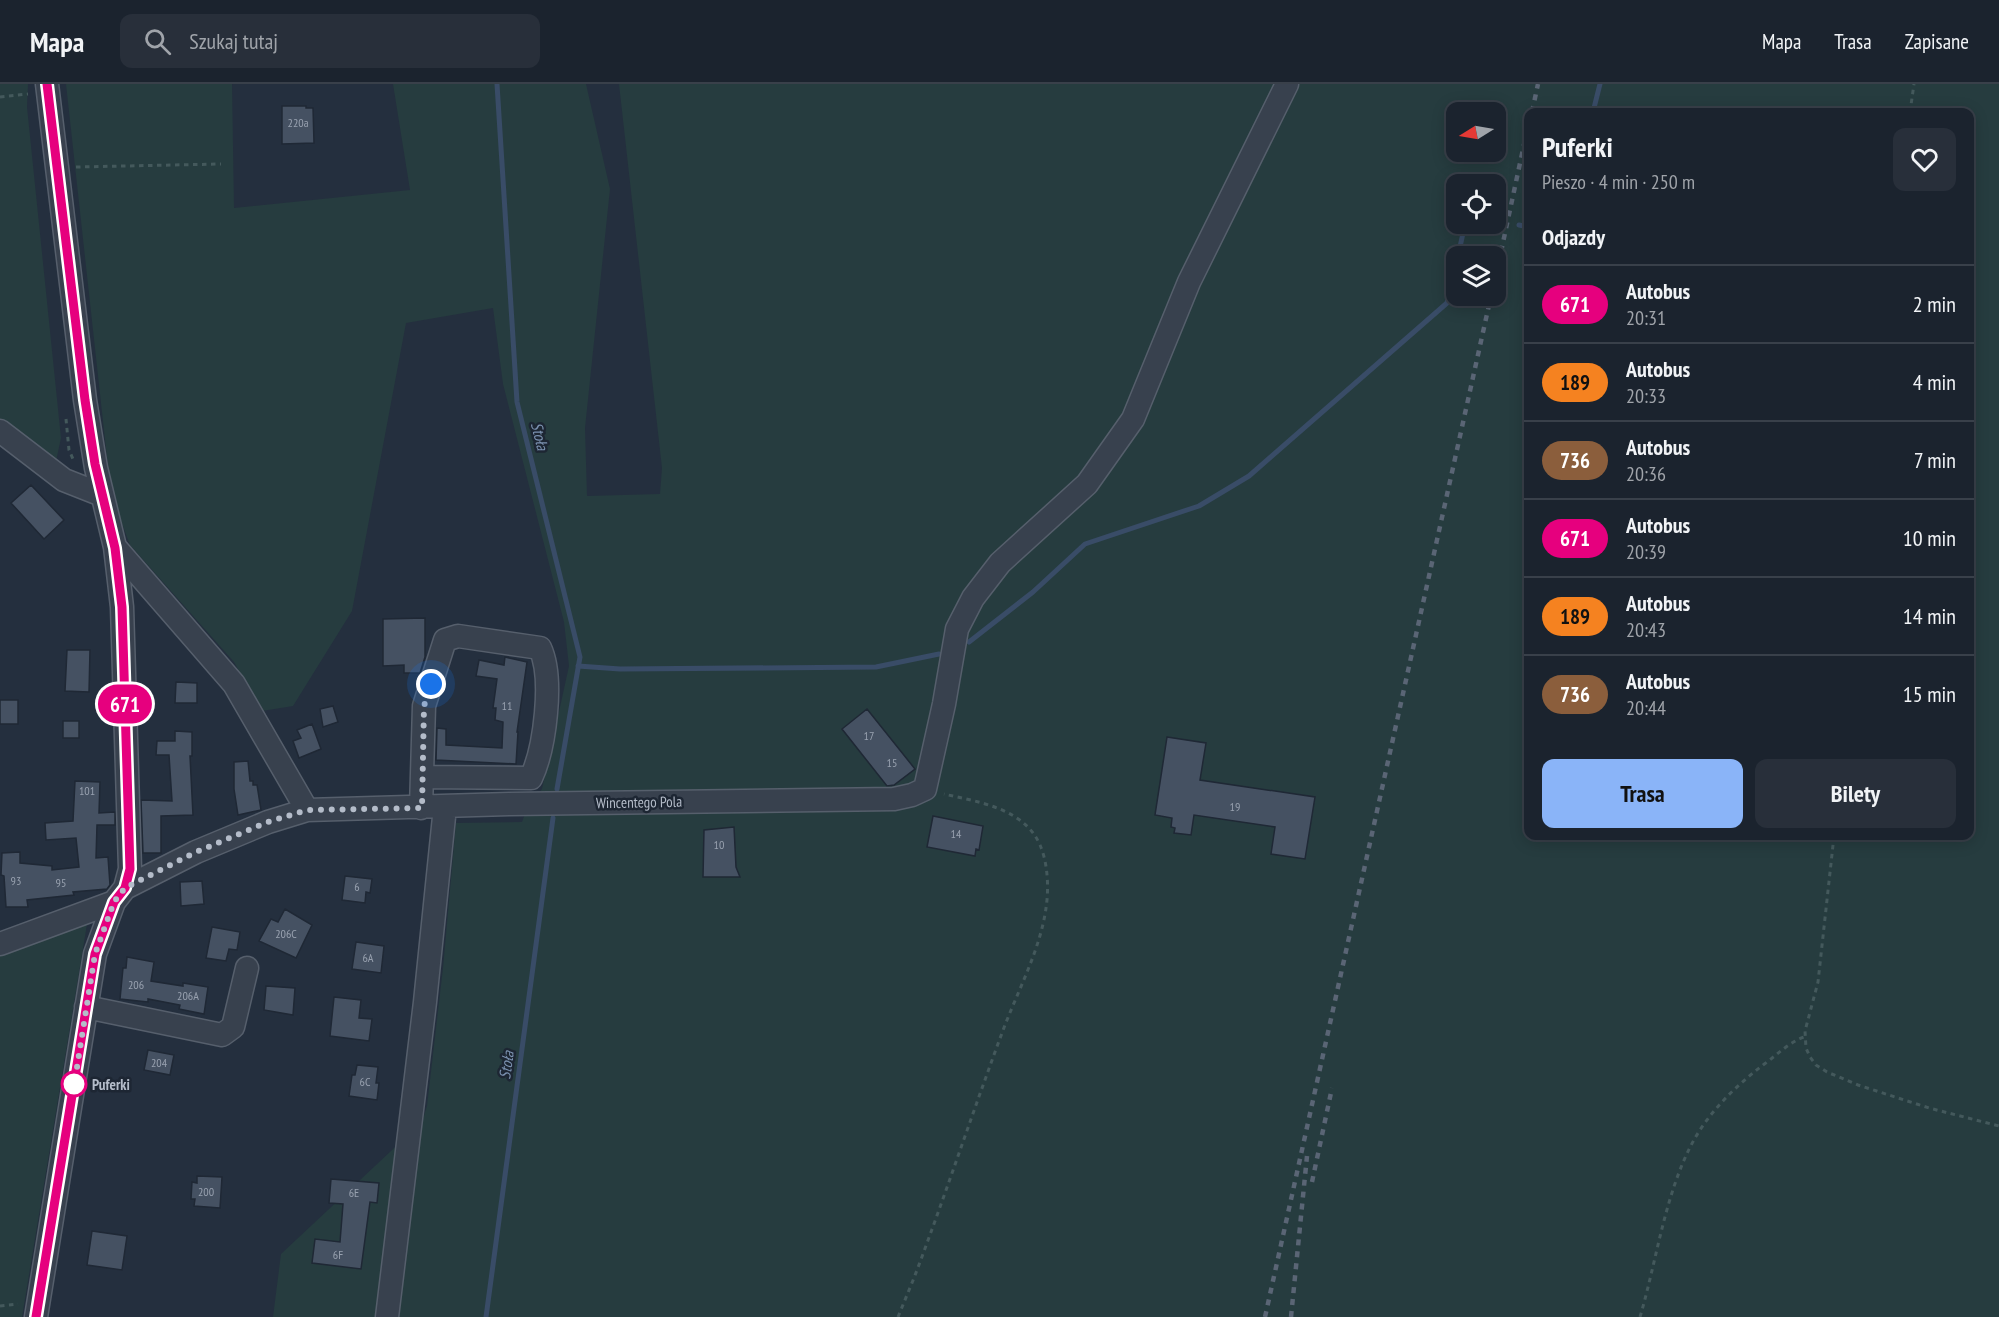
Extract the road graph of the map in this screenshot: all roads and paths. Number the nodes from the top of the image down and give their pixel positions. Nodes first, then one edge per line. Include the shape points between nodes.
1 (1287, 84) edge
2 (1914, 84) edge
3 (47, 88) edge
4 (0, 96) edge
5 (1911, 108) edge
6 (221, 164) dead end
7 (56, 167) junction
8 (0, 431) edge
9 (102, 495) junction
10 (115, 548) junction
11 (422, 777) junction
12 (925, 789) junction
13 (446, 807) junction
14 (422, 808) junction
15 (307, 810) junction
16 (1834, 840) edge
17 (120, 895) junction
18 (0, 944) edge
19 (247, 968) dead end
20 (86, 1007) junction
21 (1804, 1037) junction
22 (1999, 1126) edge
23 (36, 1317) edge
24 (387, 1317) edge
25 (898, 1317) edge
26 (1640, 1317) edge

1 - 12 street via 1189,282 1133,419 1087,484 1000,562 973,598 957,629
2 - 5 path
3 - 4 path
3 - 7 street
6 - 7 path
7 - 9 street via 85,400
8 - 9 street via 64,480
9 - 10 street
10 - 15 street via 234,684
10 - 17 street via 123,618 130,869
11 - 11 street via 424,706 445,640 458,636 540,648 545,658 546,713 531,778
11 - 14 street
12 - 13 street, Wincentego Pola via 894,799
12 - 25 path via 993,807 1016,817 1032,830 1046,866 1046,908 1038,942
13 - 14 street, Wincentego Pola
13 - 24 street
14 - 15 street, Wincentego Pola
15 - 17 street, Wincentego Pola via 196,852
16 - 21 path via 1818,982
17 - 18 street, Wincentego Pola
17 - 20 street via 95,954
19 - 20 street via 233,1027 222,1035
20 - 23 street
21 - 22 path via 1810,1057 1827,1072 1929,1108
21 - 26 path via 1791,1042 1734,1089 1695,1139 1669,1205

